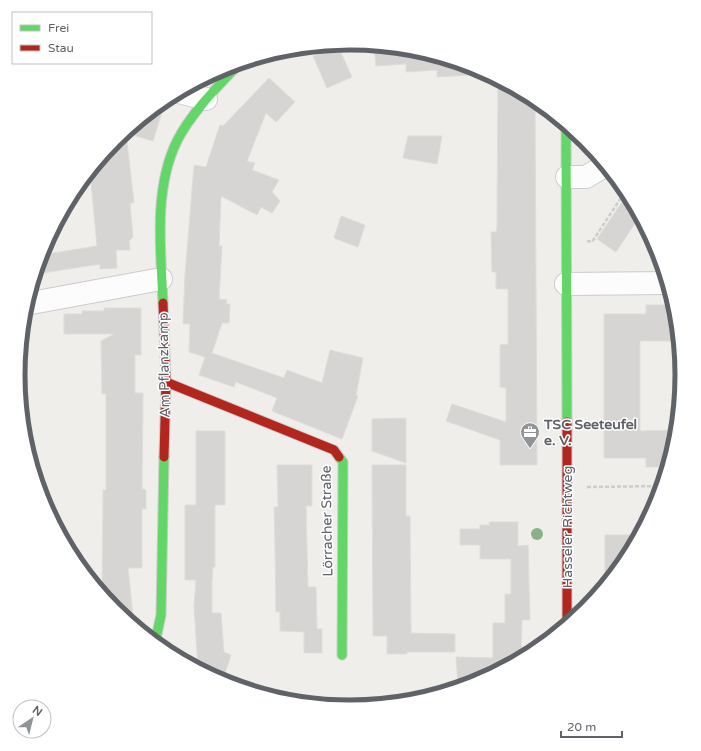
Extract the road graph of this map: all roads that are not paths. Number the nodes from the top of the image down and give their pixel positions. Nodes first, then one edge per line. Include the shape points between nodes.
1 (230, 73) edge
2 (188, 94) edge
3 (206, 99) junction
4 (566, 132) edge
5 (601, 168) edge
6 (567, 177) junction
7 (161, 279) junction
8 (663, 283) edge
9 (566, 284) junction
10 (33, 303) edge
11 (166, 382) junction
12 (567, 618) edge
13 (156, 637) edge
14 (342, 655) dead end

1 - 3 street, Am Pflanzkamp
2 - 3 street
3 - 7 street, Am Pflanzkamp via 177,141 163,183
4 - 6 street, Hasseler Richtweg
5 - 6 street via 586,177
6 - 9 street, Hasseler Richtweg
7 - 10 street
7 - 11 street, Am Pflanzkamp
8 - 9 street
9 - 12 street, Hasseler Richtweg
11 - 13 street, Am Pflanzkamp via 161,615
11 - 14 street, Lörracher Straße via 334,450 343,462

